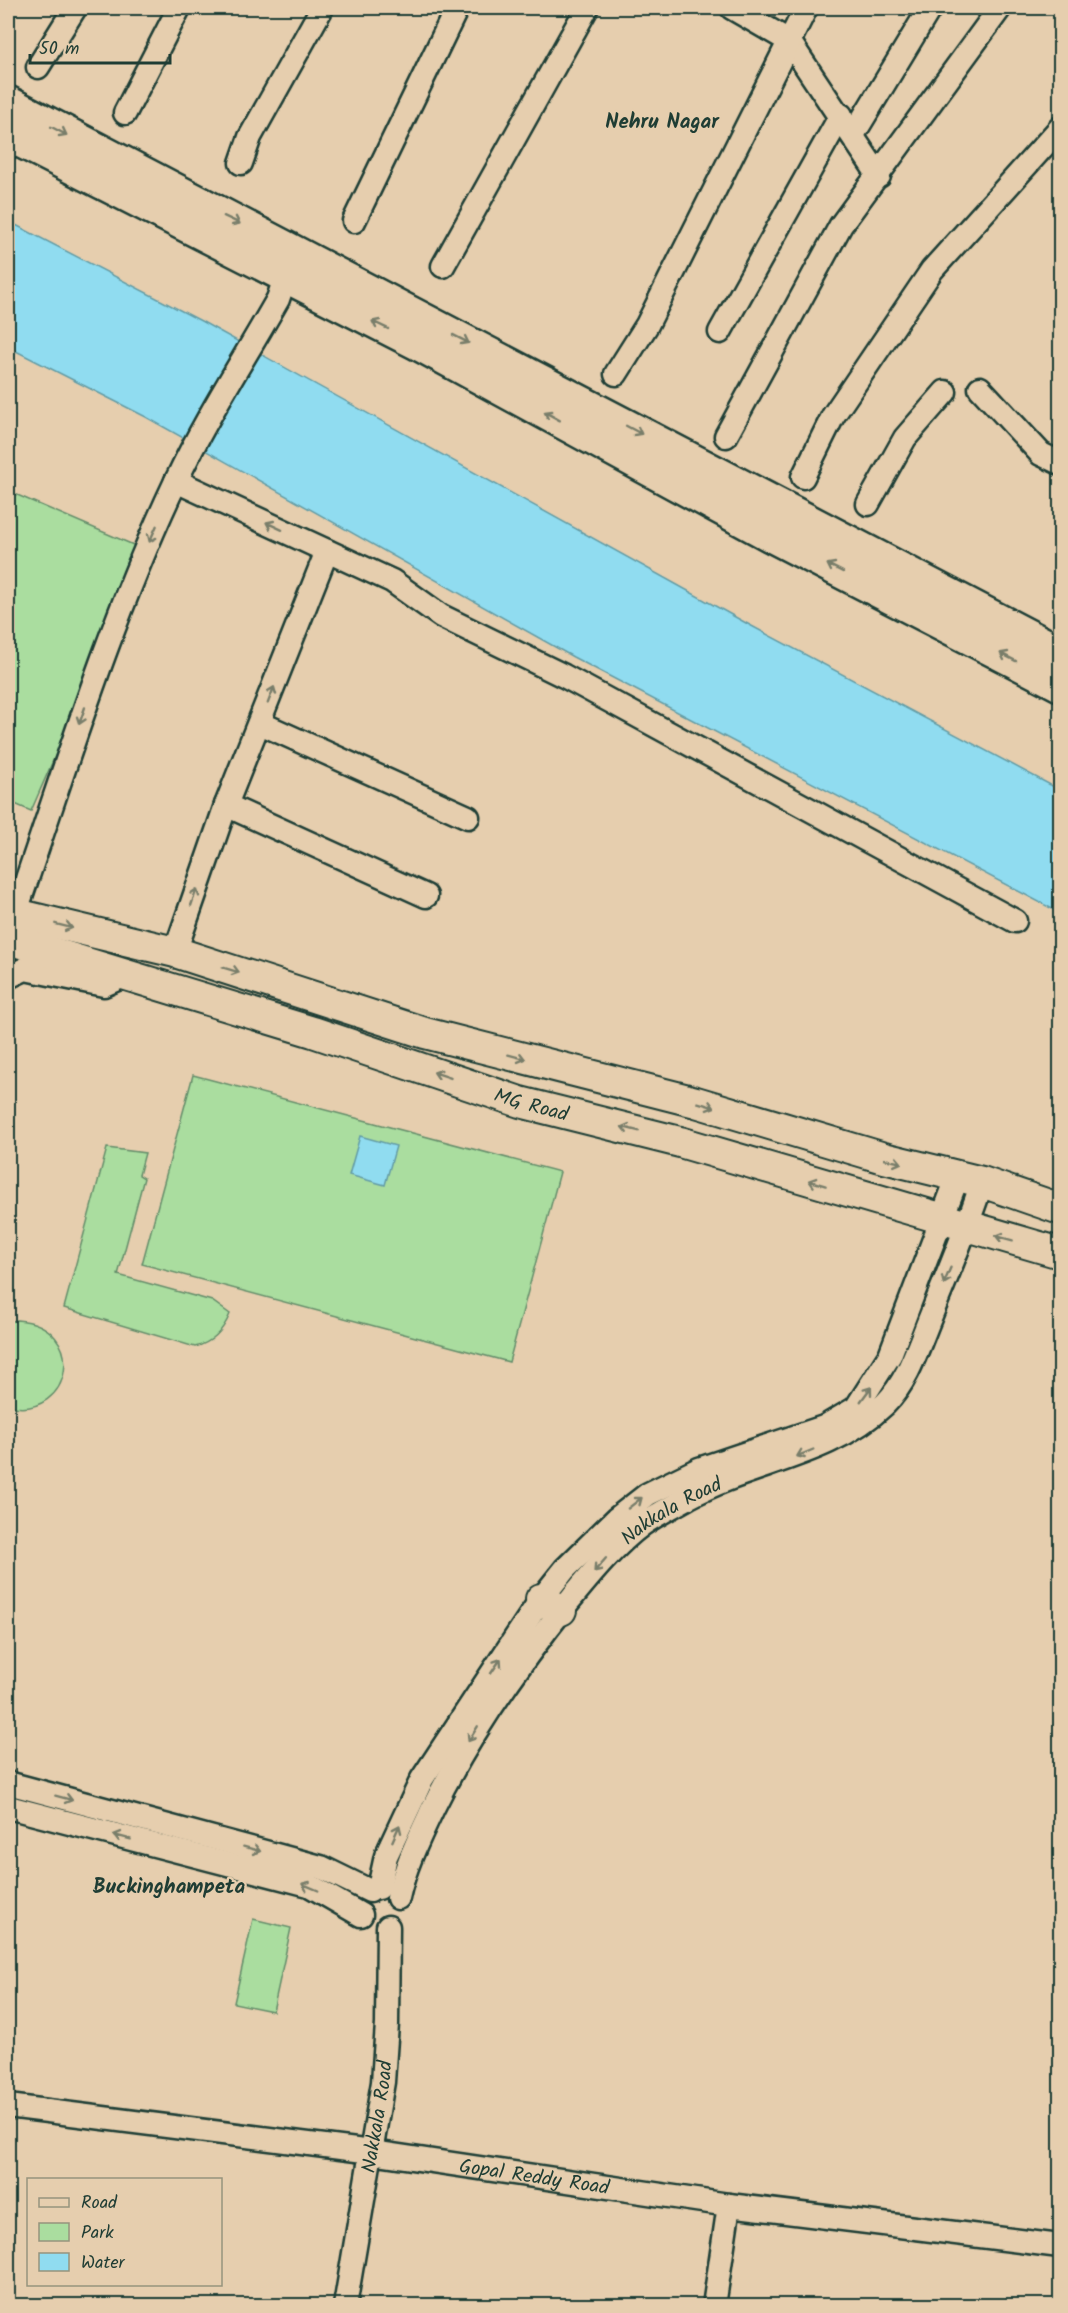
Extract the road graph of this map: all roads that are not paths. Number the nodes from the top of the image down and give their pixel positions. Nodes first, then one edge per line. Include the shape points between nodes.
1 (75, 8) edge
2 (179, 8) edge
3 (322, 8) edge
4 (457, 8) edge
5 (587, 8) edge
6 (732, 8) edge
7 (806, 8) edge
8 (930, 8) edge
9 (1000, 8) edge
10 (789, 41) junction
11 (38, 67) dead end
12 (8, 103) edge
13 (125, 113) dead end
14 (841, 115) junction
15 (1060, 128) edge
16 (8, 134) edge
17 (853, 135) junction
18 (241, 163) dead end
19 (879, 176) junction
20 (354, 220) dead end
21 (443, 266) dead end
22 (282, 289) junction
23 (720, 332) dead end
24 (423, 333) junction
25 (616, 374) dead end
26 (980, 388) dead end
27 (945, 392) dead end
28 (726, 436) dead end
29 (1060, 463) edge
30 (179, 475) junction
31 (803, 477) dead end
32 (868, 504) dead end
33 (327, 551) junction
34 (1060, 653) edge
35 (1060, 684) edge
36 (260, 723) junction
37 (225, 805) junction
38 (468, 817) dead end
39 (426, 896) dead end
40 (1015, 921) dead end
41 (10, 922) edge
42 (175, 952) junction
43 (128, 974) junction
44 (8, 977) edge
45 (970, 1179) junction
46 (1060, 1209) edge
47 (955, 1224) junction
48 (1060, 1253) edge
49 (8, 1783) edge
50 (8, 1807) edge
51 (382, 1893) junction
52 (361, 1915) junction
53 (388, 1927) junction
54 (8, 2106) edge
55 (372, 2152) junction
56 (729, 2205) junction
57 (1060, 2245) edge
58 (345, 2306) edge
59 (714, 2306) edge

1 - 11 street
2 - 13 street
3 - 18 street via 250,137
4 - 20 street
5 - 21 street
6 - 10 street
7 - 10 street
8 - 17 street
9 - 19 street
10 - 14 street
10 - 25 street via 647,325
12 -> 24 highway
14 - 17 street
14 - 23 street
15 - 31 street via 932,270 833,416
16 - 22 highway
17 - 19 street
19 - 28 street via 841,225
24 -> 22 highway
22 - 30 street
24 -> 34 highway
35 -> 24 highway via 771,536
26 - 29 street via 1041,454
27 - 32 street via 905,438
33 -> 30 street
30 -> 41 street via 100,665
36 -> 33 street
33 - 40 street via 392,580 441,616 564,676
36 - 37 street
36 - 38 street
37 - 39 street
42 -> 37 street
41 -> 42 main road, MG Road
41 - 43 main road, MG Road
42 -> 45 main road, MG Road via 425,1033 696,1102 884,1158
43 - 44 street via 104,985 25,969
47 -> 43 main road, MG Road via 681,1142 520,1102
45 - 46 main road, MG Road
45 - 47 street, Nakkala Road
48 -> 47 main road, MG Road
47 - 51 street, Nakkala Road via 909,1368 885,1404 807,1453 710,1488 643,1524 551,1605 422,1779 386,1856
49 -> 51 street via 321,1867
52 -> 50 street via 309,1885
51 - 52 street via 361,1902
51 - 53 street via 400,1915
52 - 53 street via 369,1926
53 - 55 street, Nakkala Road via 387,2024
54 - 55 street, Gopal Reddy Road
55 - 56 street, Gopal Reddy Road
55 - 58 street, Nakkala Road
56 - 57 street, Gopal Reddy Road
56 - 59 street

